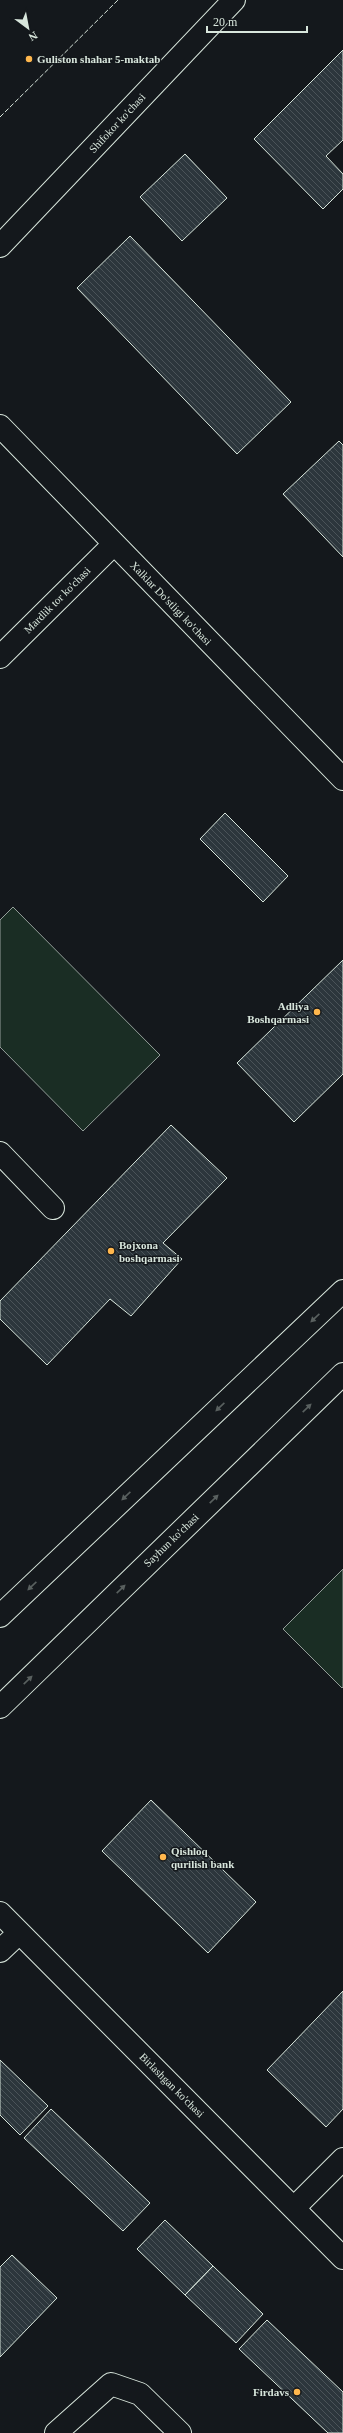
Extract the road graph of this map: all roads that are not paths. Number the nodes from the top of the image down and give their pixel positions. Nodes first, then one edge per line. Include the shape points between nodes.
1 (234, 0) edge
2 (0, 246) edge
3 (0, 426) edge
4 (114, 544) junction
5 (0, 657) edge
6 (343, 779) edge
7 (0, 1153) edge
8 (53, 1208) dead end
9 (343, 1291) edge
10 (343, 1374) edge
11 (0, 1616) edge
12 (0, 1707) edge
13 (0, 1913) edge
14 (19, 1933) junction
15 (0, 1952) edge
16 (343, 2159) edge
17 (294, 2208) junction
18 (343, 2258) edge
19 (56, 2433) edge
20 (180, 2433) edge

1 - 2 street, Shifokor ko'chasi
3 - 4 street, Xalklar Do'stligi ko'chasi
4 - 5 street, Mardlik tor ko'chasi
4 - 6 street, Xalklar Do'stligi ko'chasi
7 - 8 street
9 -> 11 street
12 -> 10 street, Sayhun ko'chasi
13 - 14 street, Birlashgan ko'chasi
14 - 15 street
14 - 17 street, Birlashgan ko'chasi
16 - 17 street
17 - 18 street, Birlashgan ko'chasi
19 - 20 street via 110,2384 140,2394

